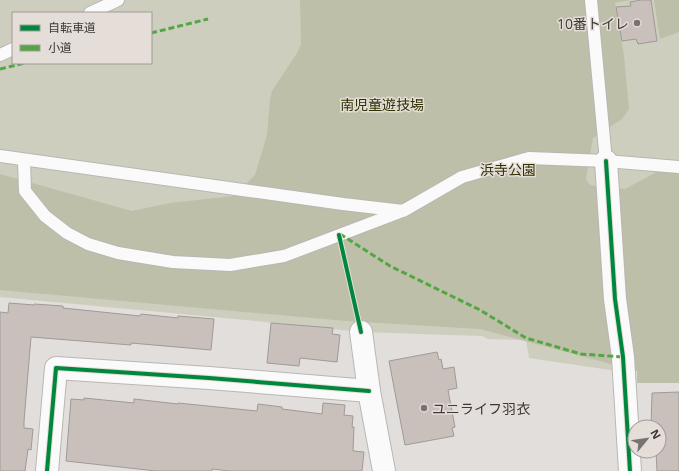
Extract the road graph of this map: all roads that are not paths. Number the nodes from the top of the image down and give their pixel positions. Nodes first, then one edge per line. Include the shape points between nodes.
1 (118, 0) edge
2 (591, 0) edge
3 (92, 12) edge
4 (12, 49) edge
5 (0, 55) edge
6 (0, 156) edge
7 (24, 160) junction
8 (606, 161) junction
9 (679, 168) edge
10 (403, 211) junction
11 (361, 332) dead end
12 (369, 391) junction
13 (47, 471) edge
14 (384, 471) edge
15 (630, 471) edge

1 - 3 lane
2 - 8 lane
4 - 5 lane
6 - 7 lane
7 - 10 lane
7 - 10 lane via 24,191 45,216 67,233 88,244 118,253 173,262 230,265 284,256
8 - 9 lane
8 - 10 lane via 529,158 462,177
8 - 15 street
11 - 12 street
12 - 13 street via 56,368
12 - 14 street

